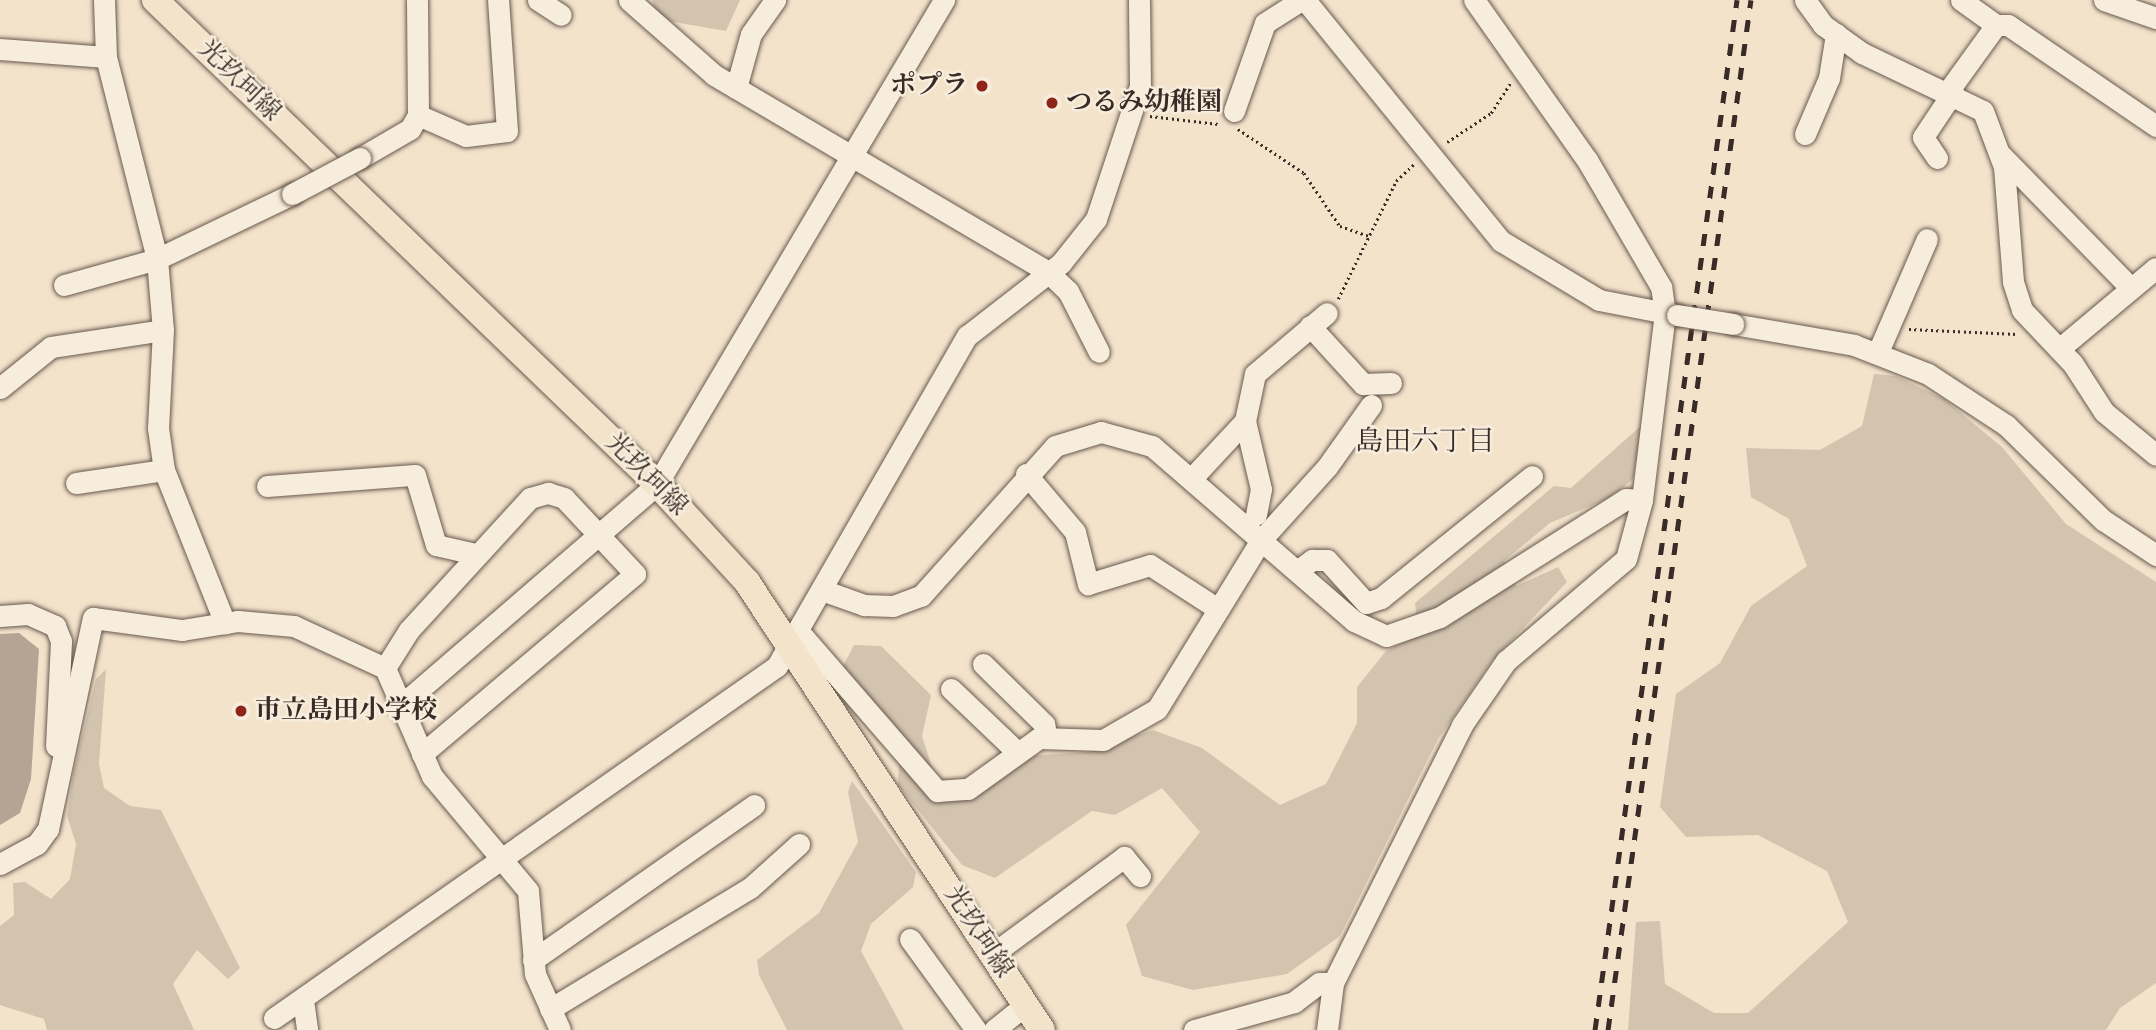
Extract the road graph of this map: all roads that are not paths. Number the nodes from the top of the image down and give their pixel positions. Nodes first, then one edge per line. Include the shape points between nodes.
1 (104, 0) edge
2 (155, 0) edge
3 (417, 0) edge
4 (498, 0) edge
5 (538, 0) edge
6 (629, 0) edge
7 (775, 0) edge
8 (944, 0) edge
9 (1139, 0) edge
10 (1303, 0) edge
11 (1474, 0) edge
12 (1961, 0) edge
13 (2104, 0) edge
14 (1813, 4) edge
15 (561, 15) dead end
16 (2156, 18) edge
17 (1996, 25) junction
18 (1836, 34) junction
19 (0, 50) edge
20 (106, 57) junction
21 (736, 88) junction
22 (1951, 91) junction
23 (1234, 111) dead end
24 (418, 115) junction
25 (2156, 126) edge
26 (1805, 134) dead end
27 (853, 155) junction
28 (2001, 155) junction
29 (1937, 158) dead end
30 (1927, 239) dead end
31 (157, 260) junction
32 (2156, 268) edge
33 (1047, 271) junction
34 (64, 285) dead end
35 (2131, 288) junction
36 (1327, 313) road end
37 (1671, 315) junction
38 (1310, 327) junction
39 (163, 330) junction
40 (2055, 345) junction
41 (1099, 352) dead end
42 (1878, 352) junction
43 (1391, 383) dead end
44 (0, 387) edge
45 (1371, 405) dead end
46 (1245, 421) junction
47 (2156, 455) edge
48 (164, 470) junction
49 (1026, 474) junction
50 (1532, 476) dead end
51 (1192, 478) junction
52 (76, 483) dead end
53 (657, 484) junction
54 (267, 486) dead end
55 (1642, 500) junction
56 (1256, 515) dead end
57 (602, 536) junction
58 (1261, 540) junction
59 (474, 554) junction
60 (2156, 555) edge
61 (1297, 571) junction
62 (822, 590) junction
63 (1218, 609) junction
64 (0, 616) edge
65 (225, 623) junction
66 (796, 640) junction
67 (983, 664) dead end
68 (385, 668) junction
69 (951, 689) dead end
70 (399, 707) junction
71 (1047, 738) junction
72 (1016, 751) junction
73 (422, 754) junction
74 (56, 804) junction
75 (754, 805) dead end
76 (799, 844) dead end
77 (504, 857) junction
78 (0, 864) edge
79 (1140, 876) dead end
80 (910, 939) dead end
81 (994, 953) junction
82 (533, 960) junction
83 (1332, 983) junction
84 (303, 1000) junction
85 (1026, 1004) junction
86 (550, 1009) junction
87 (274, 1018) dead end
88 (307, 1030) edge
89 (560, 1030) edge
90 (976, 1030) edge
91 (994, 1030) edge
92 (1042, 1030) edge
93 (1194, 1030) edge
94 (1327, 1030) edge

1 - 20 street
2 - 53 main road, 光玖珂線
3 - 24 street
4 - 24 street via 507,131 466,135
5 - 15 street
6 - 21 street via 678,47
7 - 21 street via 751,34
8 - 27 street
9 - 33 street via 1142,62 1133,115 1097,219
10 - 23 street via 1265,23
10 - 37 street via 1484,224 1526,262 1599,300
11 - 37 street via 1606,193 1661,287
12 - 17 street
13 - 16 street
14 - 18 street
17 - 22 street
17 - 25 street via 2008,25
18 - 22 street via 1889,68
18 - 26 street via 1829,78
19 - 20 street
20 - 31 street
21 - 27 street
22 - 28 street via 1983,111
22 - 29 street via 1923,137
24 - 31 street, bridge via 410,129 360,158
27 - 33 street
27 - 53 street
28 - 35 street
28 - 40 street via 2013,282 2022,310
30 - 42 street
31 - 34 street
31 - 39 street
32 - 35 street
33 - 41 street via 1068,291
33 - 62 street via 967,335
35 - 40 street
36 - 38 street
37 - 42 street, bridge
37 - 55 street
38 - 43 street via 1363,384
38 - 46 street via 1255,374
39 - 44 street via 51,347
39 - 48 street via 158,428
40 - 47 street via 2104,412
42 - 60 street via 1970,398 2103,520
45 - 58 street via 1327,467
46 - 51 street
46 - 56 street via 1261,489
48 - 52 street
48 - 65 street
49 - 51 street via 1055,446 1101,432 1152,446
49 - 62 street via 920,596 892,606 864,605
49 - 63 street via 1075,532 1088,584 1150,565
50 - 61 street via 1381,598 1366,603 1327,560 1312,560
51 - 58 street
53 - 57 street
53 - 66 main road, 光玖珂線
54 - 59 street via 415,475 436,545
55 - 61 street via 1626,499 1440,617 1386,636 1354,621
55 - 83 street via 1626,559 1552,616 1481,693
57 - 59 street via 564,498 548,493 530,498
57 - 70 street
57 - 73 street via 635,574
58 - 61 street
58 - 63 street
59 - 68 street via 409,630
62 - 66 street
63 - 71 street via 1157,709 1103,740
64 - 74 street via 46,618 61,641
65 - 68 street via 294,626
65 - 74 street via 183,630 93,618
66 - 72 street via 937,791 968,789
66 - 77 street via 777,666
66 - 81 main road, 光玖珂線
67 - 71 street via 1044,724
68 - 70 street
69 - 72 street
70 - 73 street
71 - 72 street
73 - 77 street via 432,776
74 - 78 street via 37,844
75 - 82 street
76 - 86 street via 750,888
77 - 82 street via 534,909
77 - 84 street
79 - 81 street via 1124,857
80 - 90 street
81 - 85 main road, 光玖珂線
82 - 86 street
83 - 93 street via 1319,983 1294,1002
83 - 94 street
84 - 87 street
84 - 88 street
85 - 91 street
85 - 92 main road, 光玖珂線
86 - 89 street

